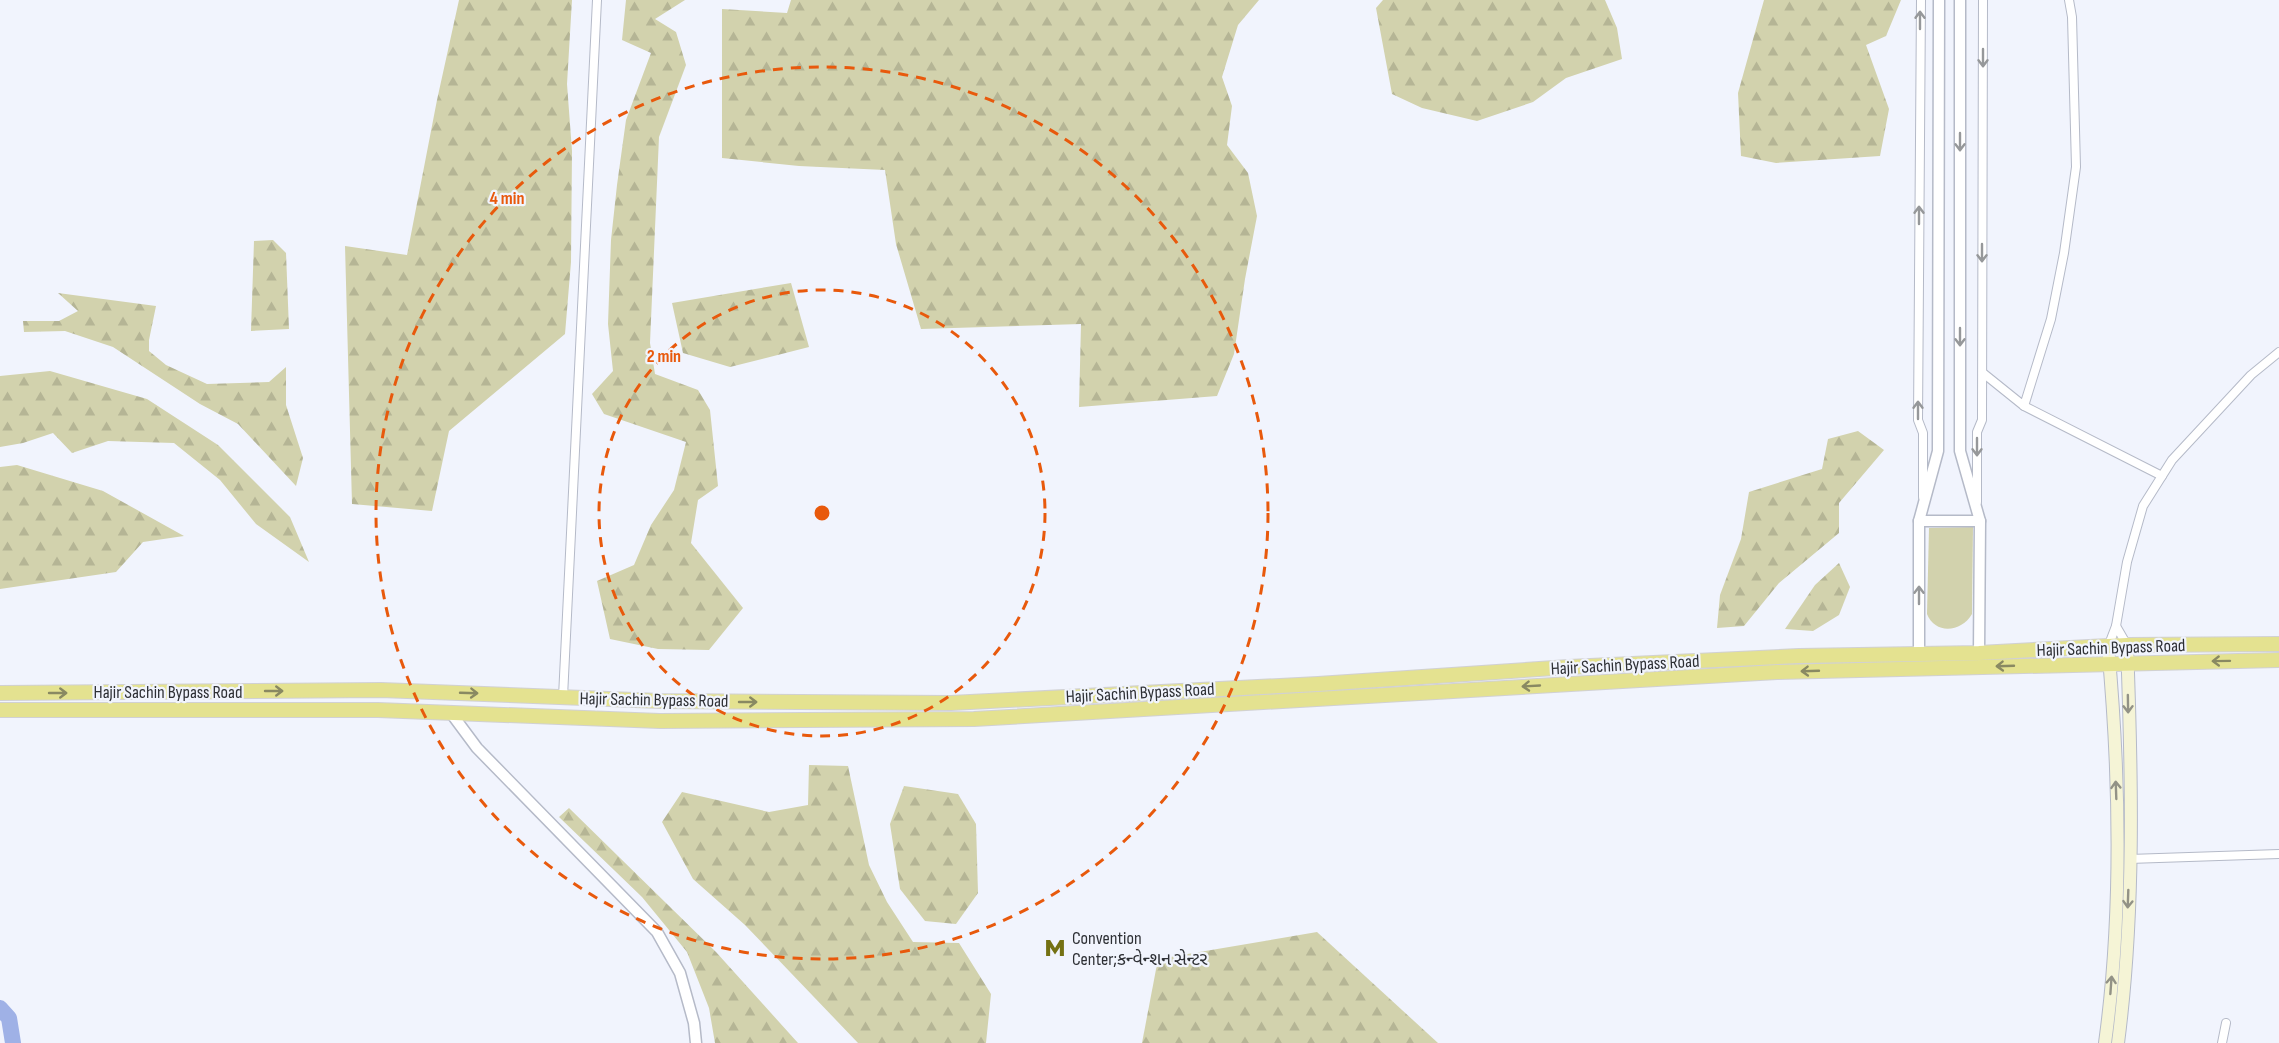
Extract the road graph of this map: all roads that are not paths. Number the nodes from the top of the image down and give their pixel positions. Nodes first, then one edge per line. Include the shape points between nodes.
1 (597, 0) edge
2 (1921, 0) edge
3 (1939, 0) edge
4 (1960, 0) edge
5 (1983, 0) edge
6 (2069, 0) edge
7 (2279, 352) edge
8 (1983, 373) junction
9 (2024, 406) junction
10 (2162, 477) junction
11 (1923, 509) junction
12 (1978, 516) junction
13 (1919, 521) junction
14 (2116, 626) junction
15 (2279, 644) edge
16 (2127, 645) junction
17 (2108, 647) junction
18 (1979, 653) junction
19 (1919, 654) junction
20 (2279, 660) edge
21 (2128, 662) junction
22 (2109, 663) junction
23 (0, 693) edge
24 (563, 698) junction
25 (0, 710) edge
26 (451, 713) junction
27 (2279, 854) edge
28 (2129, 859) junction
29 (2226, 1023) dead end
30 (696, 1043) edge
31 (2105, 1043) edge
32 (2118, 1043) edge
33 (2222, 1043) edge

1 - 24 street
11 -> 2 street via 1923,433 1918,420
3 - 11 street via 1938,451
4 -> 12 street via 1960,451
5 -> 8 street
6 - 9 street via 2076,167 2051,319
7 - 10 street via 2251,375 2172,460
8 - 9 street
8 -> 12 street via 1982,420 1977,432
9 - 10 street
10 - 14 street via 2143,506 2127,562
11 - 13 street
12 - 13 street
12 - 18 street
19 -> 13 street
14 - 16 street
14 - 17 street
15 - 16 highway, Hajir Sachin Bypass Road
16 - 17 highway, Hajir Sachin Bypass Road
16 - 21 main road
17 - 18 highway, Hajir Sachin Bypass Road
17 - 22 main road
18 - 19 highway, Hajir Sachin Bypass Road
24 -> 19 highway, Hajir Sachin Bypass Road via 951,703 1799,656
20 -> 21 highway
21 - 22 highway
21 -> 28 main road
22 -> 26 highway via 1778,672 974,719 660,721
31 -> 22 main road via 2117,897
23 -> 24 highway, Hajir Sachin Bypass Road via 381,690
25 - 26 highway
26 - 30 street via 477,748 657,932 680,973
27 - 28 street
28 -> 32 main road via 2124,1000
29 - 33 street

